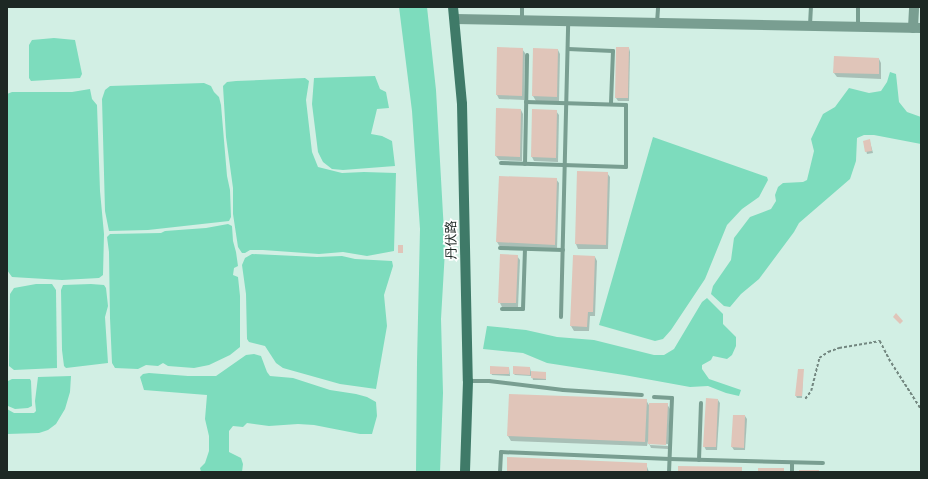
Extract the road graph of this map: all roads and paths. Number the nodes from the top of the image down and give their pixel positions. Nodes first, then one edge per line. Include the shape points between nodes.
1 (453, 7) edge
2 (522, 7) edge
3 (658, 7) edge
4 (811, 7) edge
5 (858, 7) edge
6 (914, 7) edge
7 (455, 19) junction
8 (522, 20) junction
9 (568, 21) junction
10 (658, 23) junction
11 (810, 26) junction
12 (858, 27) junction
13 (917, 28) edge
14 (568, 49) junction
15 (527, 55) dead end
16 (526, 102) junction
17 (567, 103) junction
18 (611, 104) junction
19 (502, 163) dead end
20 (525, 164) junction
21 (566, 165) junction
22 (500, 248) dead end
23 (525, 249) junction
24 (563, 250) junction
25 (502, 309) dead end
26 (560, 317) dead end
27 (468, 381) junction
28 (642, 395) dead end
29 (654, 397) dead end
30 (805, 399) dead end
31 (701, 403) dead end
32 (921, 409) edge
33 (670, 459) junction
34 (699, 460) junction
35 (792, 463) junction
36 (823, 463) dead end
37 (465, 472) edge
38 (500, 472) edge
39 (669, 472) edge
40 (792, 472) edge

1 - 7 main road, 丹伏路
2 - 8 lane
3 - 10 lane
4 - 11 lane
5 - 12 lane
6 - 13 street
7 - 8 street
7 - 27 main road, 丹伏路 via 462,104
8 - 9 street
9 - 10 street
9 - 14 lane
10 - 11 street
11 - 12 street
12 - 13 street
14 - 17 lane
14 - 18 lane via 613,51
15 - 16 lane
16 - 17 lane
16 - 20 lane
17 - 18 lane
17 - 21 lane
18 - 21 lane via 626,105 626,166
19 - 20 lane
20 - 21 lane
21 - 24 lane
22 - 23 lane
23 - 24 lane
23 - 25 lane via 523,309
24 - 26 lane
27 - 28 lane
27 - 37 main road, 丹伏路
29 - 33 lane via 672,398
30 - 32 path via 811,391 820,358 839,348 880,341
31 - 34 lane
33 - 34 lane
33 - 38 lane via 501,452
33 - 39 lane
34 - 35 lane
35 - 36 lane
35 - 40 lane

